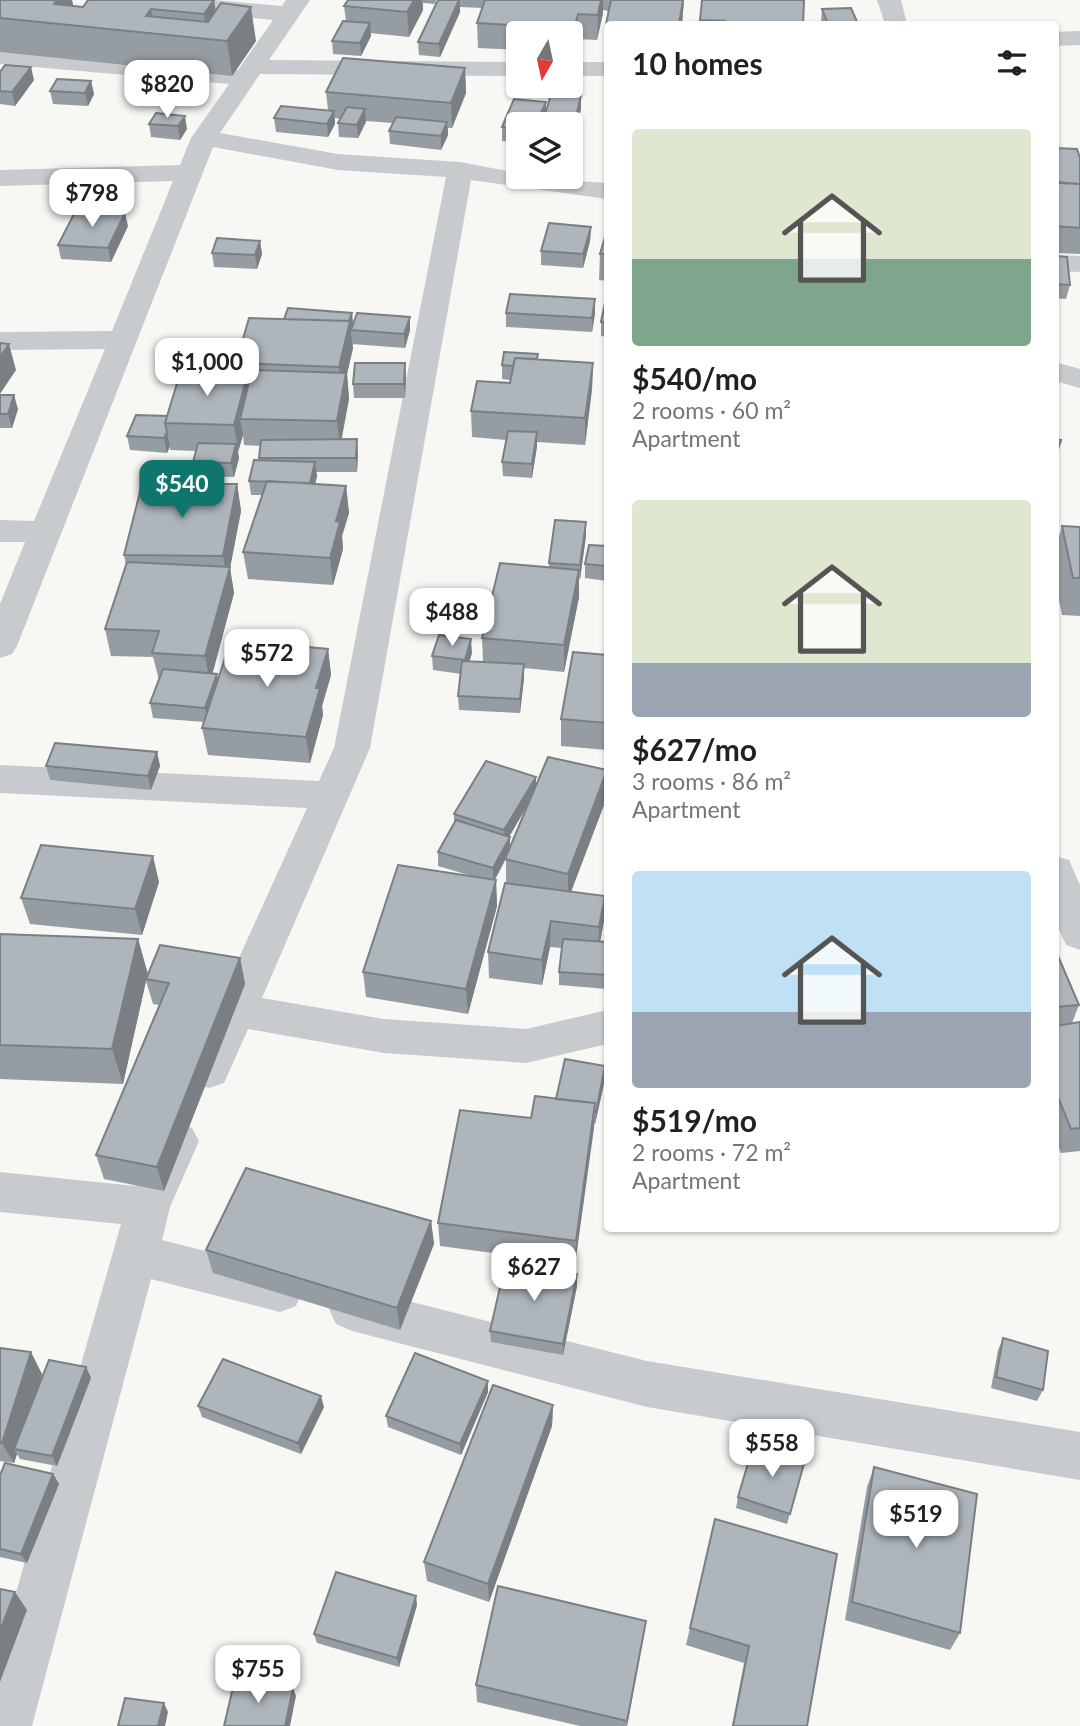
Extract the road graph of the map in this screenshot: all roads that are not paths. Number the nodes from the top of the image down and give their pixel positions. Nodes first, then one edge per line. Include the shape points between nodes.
1 (143, 0) edge
2 (888, 0) edge
3 (293, 7) edge
4 (895, 21) edge
5 (1080, 38) edge
6 (1059, 39) edge
7 (0, 57) edge
8 (506, 69) edge
9 (583, 69) edge
10 (604, 69) edge
11 (248, 72) junction
12 (204, 138) junction
13 (460, 170) junction
14 (190, 173) junction
15 (0, 178) edge
16 (604, 191) edge
17 (1059, 263) edge
18 (1080, 264) edge
19 (123, 340) junction
20 (0, 341) edge
21 (1059, 372) edge
22 (1080, 380) edge
23 (0, 531) edge
24 (46, 532) junction
25 (0, 646) edge
26 (0, 779) edge
27 (331, 795) junction
28 (1059, 883) edge
29 (1071, 919) edge
30 (235, 1010) junction
31 (604, 1028) edge
32 (0, 1192) edge
33 (148, 1207) junction
34 (136, 1254) junction
35 (1080, 1456) edge
36 (5, 1726) edge

1 - 3 street
2 - 4 street
3 - 11 street
5 - 6 street
7 - 11 street
8 - 11 street
9 - 10 street
11 - 12 street
12 - 13 street via 338,162
12 - 14 street
13 - 16 street
13 - 27 street via 352,748
14 - 15 street
14 - 19 street
17 - 18 street
19 - 20 street
19 - 24 street
21 - 22 street
23 - 24 street
24 - 25 street
26 - 27 street
27 - 30 street
28 - 29 street
30 - 31 street via 384,1036 526,1046
30 - 33 street
32 - 33 street
33 - 34 street
34 - 35 street via 647,1384
34 - 36 street

